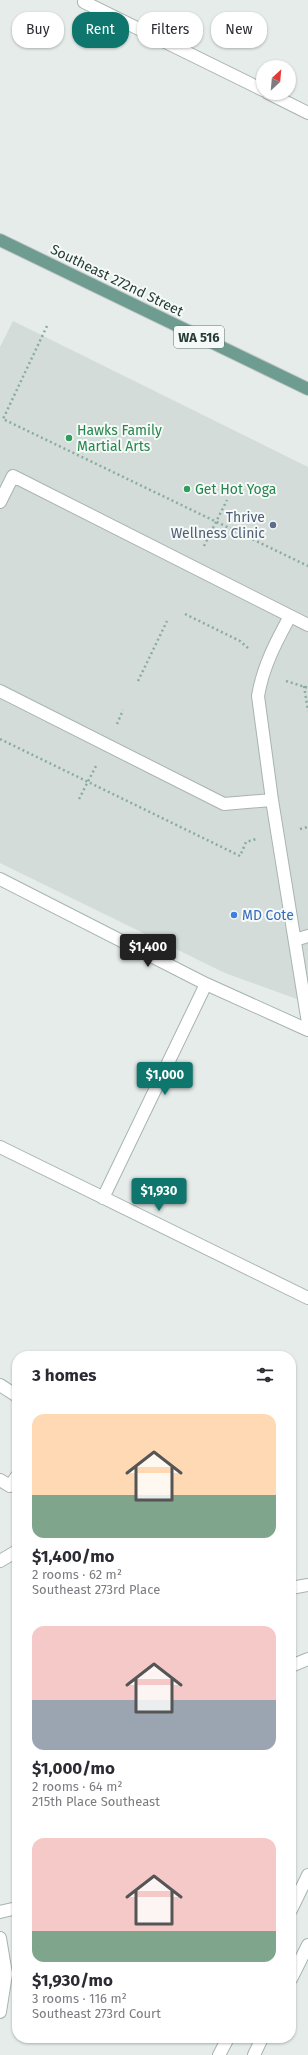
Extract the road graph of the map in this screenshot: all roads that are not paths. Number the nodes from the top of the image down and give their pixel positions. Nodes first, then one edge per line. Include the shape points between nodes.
1 (84, 2) dead end
2 (256, 87) edge
3 (282, 100) edge
4 (308, 113) edge
5 (0, 240) edge
6 (308, 389) edge
7 (0, 502) edge
8 (290, 616) junction
9 (308, 625) edge
10 (0, 691) edge
11 (272, 800) junction
12 (0, 879) edge
13 (308, 936) edge
14 (294, 940) junction
15 (206, 984) junction
16 (308, 1023) edge
17 (308, 1030) edge
18 (0, 1147) edge
19 (103, 1198) junction
20 (308, 1298) edge
21 (0, 1385) edge
22 (12, 1393) edge
23 (0, 1480) edge
24 (12, 1484) edge
25 (12, 1554) edge
26 (0, 1561) edge
27 (308, 1584) edge
28 (296, 1587) edge
29 (308, 1659) edge
30 (296, 1664) edge
31 (308, 1875) edge
32 (296, 1900) edge
33 (12, 1909) edge
34 (0, 1912) edge
35 (0, 1938) edge
36 (308, 1945) edge
37 (296, 1970) edge
38 (0, 2012) edge
39 (225, 2043) edge
40 (260, 2043) edge
41 (219, 2055) edge
42 (254, 2055) edge

1 - 2 street
3 - 4 street
5 - 6 main road, Southeast 272nd Street / WA 516
7 - 8 street via 13,476
8 - 9 street
8 - 11 street via 270,654 258,696
10 - 11 street via 224,804
11 - 14 street
12 - 15 street
13 - 14 street
14 - 16 street
15 - 17 street
15 - 19 street
18 - 19 street
19 - 20 street
21 - 22 street
23 - 24 street
25 - 26 street
27 - 28 street
29 - 30 street
31 - 32 street
33 - 34 street
35 - 38 street via 6,1974
36 - 37 street
39 - 41 street
40 - 42 street

